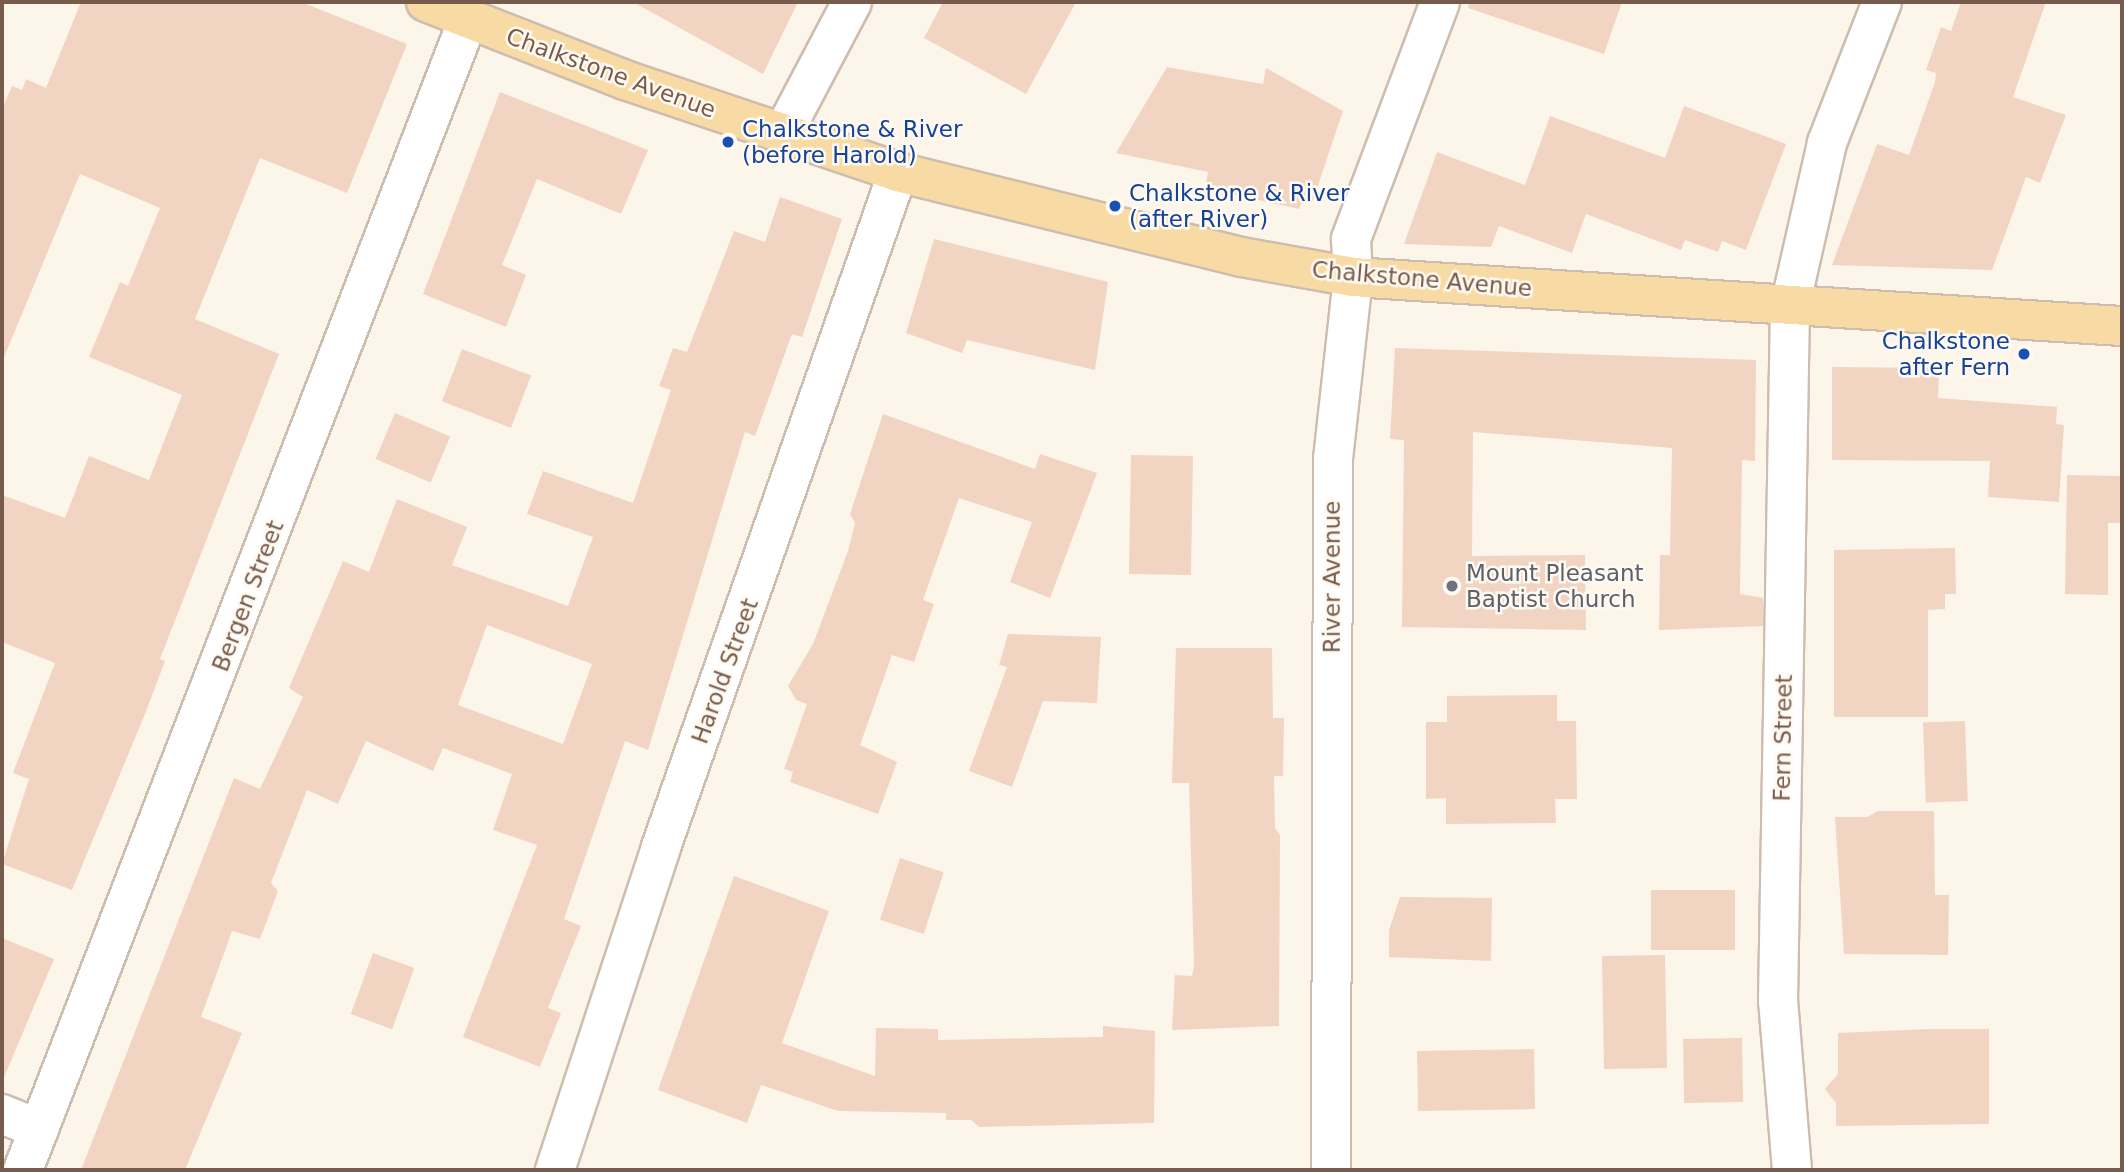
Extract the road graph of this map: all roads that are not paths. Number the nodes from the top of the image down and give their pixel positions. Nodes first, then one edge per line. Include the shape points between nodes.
1 (426, 2) edge
2 (852, 2) edge
3 (1440, 2) edge
4 (1882, 2) edge
5 (468, 20) junction
6 (782, 135) junction
7 (898, 172) junction
8 (1353, 277) junction
9 (1790, 306) junction
10 (2122, 326) edge
11 (2, 1114) edge
12 (39, 1129) junction
13 (23, 1170) edge
14 (555, 1170) edge
15 (1331, 1170) edge
16 (1792, 1170) edge

1 - 5 main road, Chalkstone Avenue
2 - 6 street
3 - 8 street, River Avenue via 1351,239
4 - 9 street, Fern Street via 1827,142
5 - 6 main road, Chalkstone Avenue
5 - 12 street, Bergen Street
6 - 7 main road, Chalkstone Avenue
7 - 8 main road, Chalkstone Avenue via 1241,257
7 - 14 street, Harold Street via 661,847
8 - 9 main road, Chalkstone Avenue
8 - 15 street, River Avenue via 1333,458
9 - 10 main road, Chalkstone Avenue
9 - 16 street, Fern Street via 1778,1001
11 - 12 street
12 - 13 street, Bergen Street

